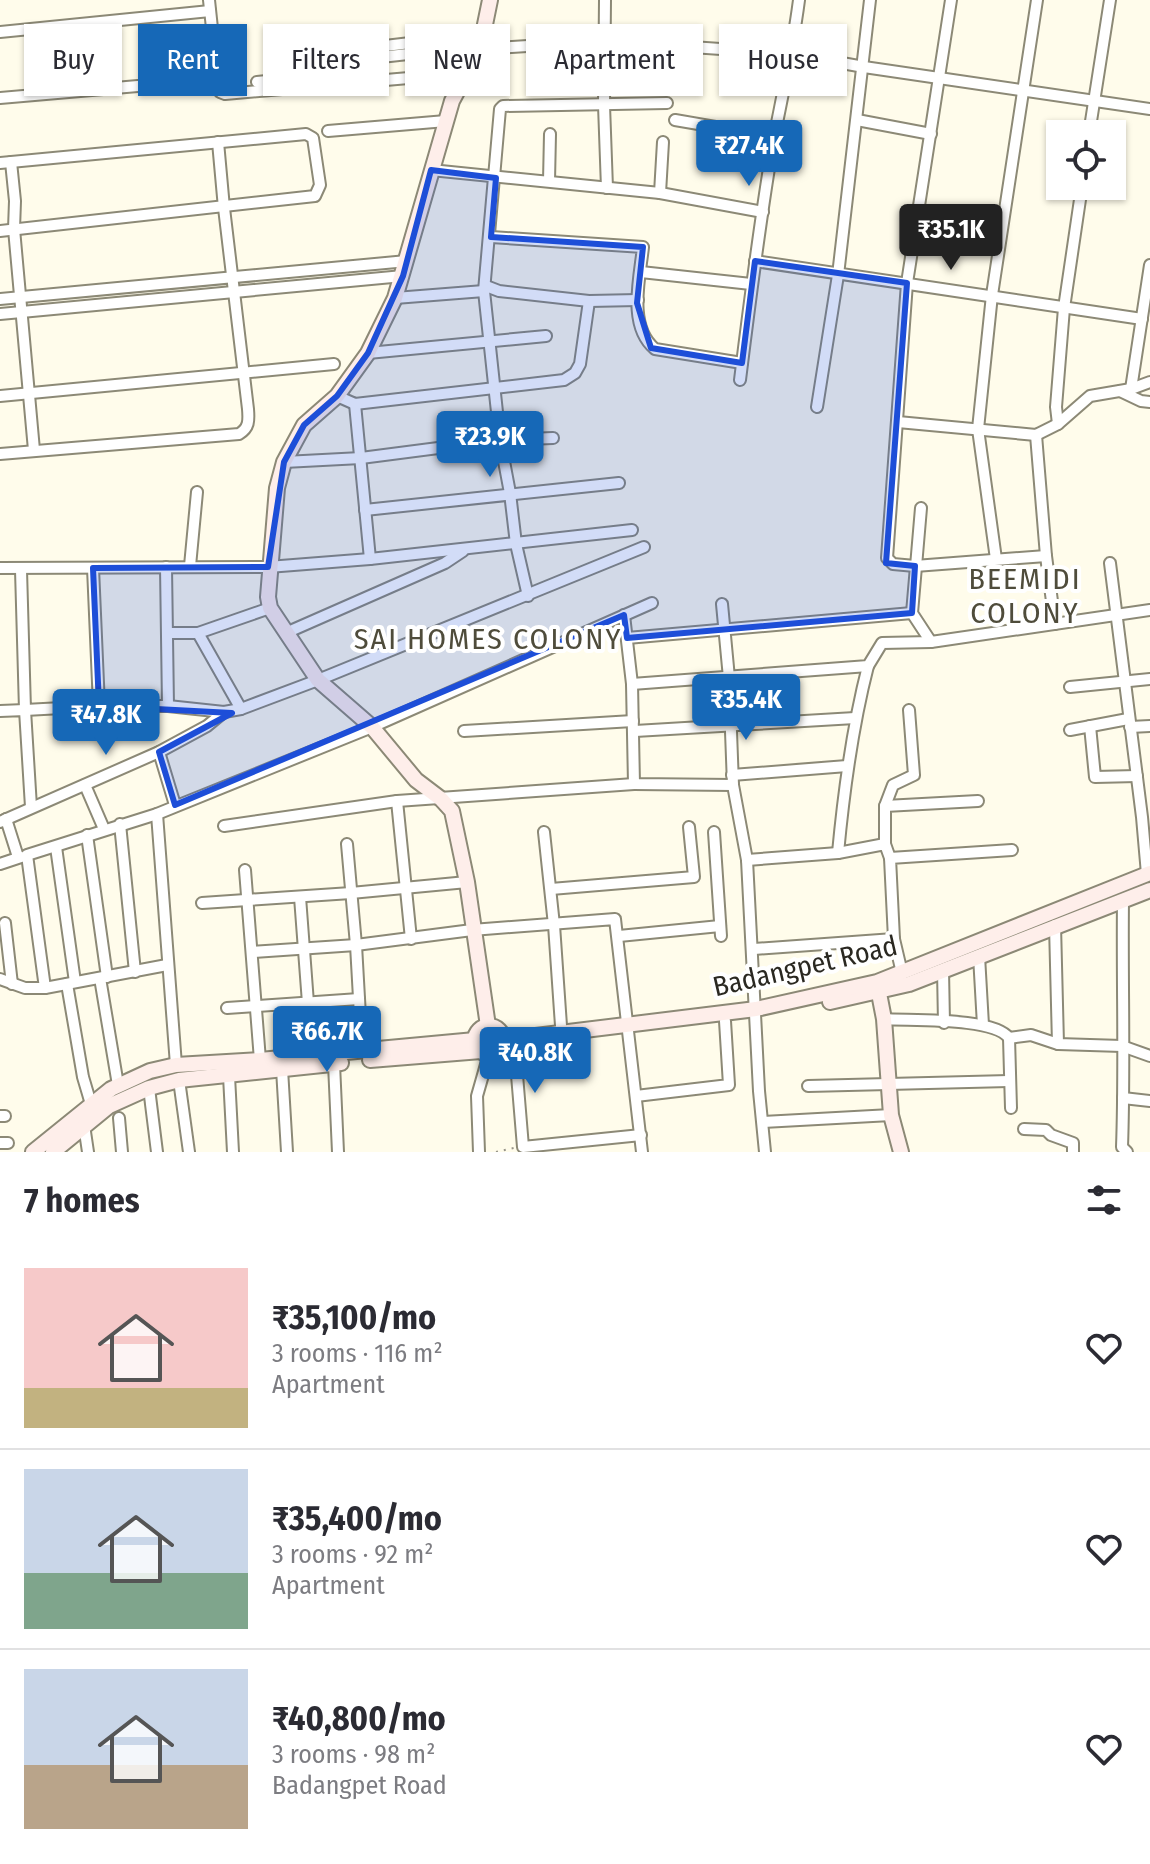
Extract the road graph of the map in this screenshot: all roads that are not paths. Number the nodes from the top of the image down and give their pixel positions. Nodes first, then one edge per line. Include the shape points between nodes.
1 (490, 0) edge
2 (605, 0) edge
3 (799, 0) edge
4 (870, 0) edge
5 (951, 0) edge
6 (1037, 0) edge
7 (1110, 0) edge
8 (210, 6) edge
9 (485, 24) edge
10 (605, 24) edge
11 (796, 24) edge
12 (0, 32) edge
13 (405, 44) edge
14 (847, 64) edge
15 (864, 67) junction
16 (940, 77) junction
17 (405, 78) edge
18 (257, 82) dead end
19 (138, 86) edge
20 (1023, 89) junction
21 (247, 92) edge
22 (454, 96) edge
23 (604, 96) edge
24 (783, 96) edge
25 (0, 98) edge
26 (1094, 100) junction
27 (667, 103) dead end
28 (604, 105) junction
29 (1150, 109) edge
30 (675, 120) dead end
31 (857, 120) junction
32 (1091, 120) edge
33 (446, 121) junction
34 (328, 131) dead end
35 (550, 134) dead end
36 (931, 134) junction
37 (774, 137) junction
38 (218, 142) junction
39 (663, 142) dead end
40 (6, 162) edge
41 (431, 170) junction
42 (496, 178) junction
43 (549, 181) junction
44 (607, 188) junction
45 (660, 193) junction
46 (1080, 200) edge
47 (224, 208) junction
48 (763, 212) junction
49 (14, 229) junction
50 (0, 231) edge
51 (491, 237) junction
52 (407, 261) junction
53 (755, 261) junction
54 (1150, 265) edge
55 (641, 272) junction
56 (838, 275) junction
57 (232, 276) junction
58 (403, 276) junction
59 (907, 283) junction
60 (751, 284) junction
61 (485, 289) junction
62 (233, 290) junction
63 (992, 295) junction
64 (21, 297) junction
65 (395, 298) junction
66 (0, 299) edge
67 (638, 300) junction
68 (589, 301) junction
69 (1064, 308) junction
70 (22, 312) junction
71 (0, 314) edge
72 (1142, 319) junction
73 (546, 336) dead end
74 (489, 342) junction
75 (368, 353) junction
76 (742, 363) junction
77 (334, 364) dead end
78 (243, 373) junction
79 (740, 380) dead end
80 (1150, 382) edge
81 (496, 388) junction
82 (1126, 390) junction
83 (29, 393) junction
84 (0, 396) edge
85 (337, 396) junction
86 (1150, 402) edge
87 (355, 404) junction
88 (817, 407) dead end
89 (898, 422) junction
90 (1058, 424) junction
91 (978, 429) junction
92 (1036, 435) junction
93 (553, 438) dead end
94 (500, 440) junction
95 (34, 450) junction
96 (0, 454) edge
97 (361, 458) junction
98 (284, 462) junction
99 (619, 483) dead end
100 (197, 492) dead end
101 (510, 493) junction
102 (921, 508) dead end
103 (365, 510) junction
104 (632, 530) dead end
105 (516, 544) junction
106 (644, 547) dead end
107 (465, 549) junction
108 (1046, 556) junction
109 (370, 559) junction
110 (996, 559) junction
111 (1110, 563) dead end
112 (190, 566) junction
113 (915, 566) junction
114 (166, 567) junction
115 (268, 567) junction
116 (0, 568) edge
117 (93, 568) junction
118 (21, 570) junction
119 (528, 596) junction
120 (652, 603) dead end
121 (722, 604) dead end
122 (270, 608) junction
123 (1150, 610) edge
124 (912, 613) junction
125 (624, 615) junction
126 (1115, 615) junction
127 (1055, 624) junction
128 (725, 628) junction
129 (288, 632) junction
130 (168, 633) junction
131 (198, 633) junction
132 (627, 638) junction
133 (931, 642) junction
134 (868, 666) junction
135 (729, 678) junction
136 (1150, 679) edge
137 (318, 680) junction
138 (1124, 681) junction
139 (632, 684) junction
140 (1070, 687) dead end
141 (99, 706) junction
142 (168, 706) junction
143 (241, 709) junction
144 (25, 710) junction
145 (909, 710) dead end
146 (0, 711) edge
147 (224, 712) junction
148 (855, 718) junction
149 (1129, 723) junction
150 (634, 726) junction
151 (729, 726) junction
152 (1090, 726) junction
153 (1150, 726) edge
154 (372, 727) junction
155 (1070, 730) dead end
156 (464, 731) dead end
157 (159, 752) junction
158 (847, 766) junction
159 (1137, 776) junction
160 (732, 780) junction
161 (634, 784) junction
162 (85, 785) junction
163 (441, 799) junction
164 (397, 801) junction
165 (978, 801) dead end
166 (175, 805) junction
167 (885, 806) junction
168 (31, 807) junction
169 (157, 814) junction
170 (1146, 815) edge
171 (3, 821) edge
172 (120, 824) junction
173 (224, 826) dead end
174 (689, 827) dead end
175 (104, 829) junction
176 (544, 832) dead end
177 (714, 832) dead end
178 (87, 835) junction
179 (347, 844) dead end
180 (885, 844) junction
181 (56, 847) junction
182 (1012, 850) dead end
183 (838, 853) junction
184 (22, 856) junction
185 (890, 858) junction
186 (747, 860) junction
187 (0, 864) edge
188 (245, 870) dead end
189 (1149, 874) edge
190 (467, 882) junction
191 (406, 889) junction
192 (551, 889) junction
193 (1150, 890) edge
194 (351, 893) junction
195 (300, 897) junction
196 (248, 900) junction
197 (1123, 901) junction
198 (202, 903) dead end
199 (5, 923) dead end
200 (554, 925) junction
201 (1055, 925) junction
202 (472, 930) junction
203 (619, 936) junction
204 (411, 939) junction
205 (894, 939) junction
206 (356, 945) junction
207 (302, 947) junction
208 (754, 949) junction
209 (252, 952) junction
210 (979, 956) junction
211 (167, 965) junction
212 (943, 970) junction
213 (135, 972) junction
214 (902, 973) junction
215 (104, 978) junction
216 (0, 979) edge
217 (71, 983) junction
218 (12, 984) junction
219 (878, 987) junction
220 (45, 988) junction
221 (359, 999) junction
222 (306, 1003) junction
223 (256, 1006) junction
224 (227, 1008) dead end
225 (756, 1013) junction
226 (884, 1019) junction
227 (725, 1021) junction
228 (944, 1023) junction
229 (983, 1025) junction
230 (629, 1030) junction
231 (562, 1037) junction
232 (1009, 1038) junction
233 (1058, 1044) junction
234 (497, 1045) junction
235 (1122, 1046) junction
236 (362, 1051) junction
237 (312, 1056) junction
238 (1150, 1056) edge
239 (260, 1060) junction
240 (334, 1064) junction
241 (176, 1065) junction
242 (282, 1069) junction
243 (229, 1076) junction
244 (179, 1080) junction
245 (1009, 1081) junction
246 (118, 1085) junction
247 (808, 1086) dead end
248 (890, 1086) junction
249 (149, 1088) junction
250 (636, 1096) junction
251 (1123, 1098) junction
252 (1150, 1101) edge
253 (91, 1104) junction
254 (1011, 1108) dead end
255 (891, 1115) junction
256 (119, 1118) dead end
257 (763, 1122) junction
258 (84, 1125) junction
259 (1024, 1129) dead end
260 (641, 1135) junction
261 (33, 1152) edge
262 (53, 1152) edge
263 (88, 1152) edge
264 (122, 1152) edge
265 (157, 1152) edge
266 (189, 1152) edge
267 (233, 1152) edge
268 (287, 1152) edge
269 (338, 1152) edge
270 (479, 1152) edge
271 (642, 1152) edge
272 (765, 1152) edge
273 (901, 1152) edge
274 (1073, 1152) edge
275 (1127, 1152) edge

1 - 9 main road
2 - 10 street
3 - 11 street
4 - 15 street
5 - 16 street
6 - 20 street
7 - 26 street
8 - 12 street
13 - 18 street via 360,49 351,56 346,73
14 - 15 street
15 - 16 street
15 - 31 street
16 - 20 street
16 - 36 street
17 - 21 street
19 - 25 street
20 - 26 street
20 - 63 street
22 - 33 main road
23 - 28 street
24 - 37 street
26 - 29 street
26 - 32 street
27 - 28 street
28 - 42 street via 501,106
28 - 44 street
30 - 37 street
31 - 36 street
31 - 56 street
33 - 34 street
33 - 41 main road
35 - 43 street
36 - 59 street
37 - 48 street
38 - 40 street
38 - 47 street
38 - 47 street via 310,135 320,185 315,196
39 - 45 street
40 - 49 street via 15,201
41 - 42 street
41 - 52 main road
42 - 43 street
42 - 51 street
43 - 44 street
44 - 45 street
45 - 48 street
46 - 69 street
47 - 49 street
47 - 57 street
48 - 53 street
49 - 50 street
49 - 64 street
51 - 55 street via 643,247
51 - 61 street
52 - 57 street
52 - 58 main road
53 - 56 street
53 - 60 street
54 - 72 street
55 - 60 street
55 - 67 street
56 - 59 street
56 - 88 street
57 - 62 street
57 - 64 street
58 - 62 street
58 - 65 main road
59 - 63 street
59 - 89 street
60 - 76 street
61 - 65 street
61 - 68 street
61 - 74 street
62 - 70 street
62 - 78 street
63 - 69 street
63 - 91 street
64 - 66 street
64 - 70 street
65 - 75 main road
67 - 68 street
67 - 76 street via 642,325 655,349
68 - 81 street via 575,373 564,380
69 - 72 street
69 - 90 street
70 - 71 street
70 - 83 street
72 - 82 street
73 - 74 street
74 - 75 street
74 - 81 street
75 - 85 main road
76 - 79 street
77 - 78 street
78 - 83 street
78 - 95 street via 249,422 239,434
80 - 82 street
81 - 87 street
81 - 94 street
82 - 86 street
82 - 90 street via 1090,396
83 - 84 street
83 - 95 street
85 - 87 street
85 - 98 main road via 304,425
87 - 97 street
89 - 91 street
89 - 113 street via 887,558 893,564
90 - 92 street
91 - 92 street
91 - 110 street
92 - 108 street
93 - 94 street
94 - 97 street
94 - 101 street
95 - 96 street
97 - 98 street
97 - 103 street
98 - 115 main road
99 - 101 street
100 - 112 street
101 - 103 street
101 - 105 street
102 - 113 street
103 - 109 street
104 - 105 street
105 - 107 street
105 - 119 street
106 - 119 street
107 - 109 street
107 - 129 street via 445,563
108 - 110 street
108 - 127 street
109 - 115 street
110 - 113 street
111 - 126 street
112 - 114 street
112 - 115 street
113 - 124 street
114 - 117 street
114 - 130 street
115 - 122 main road
116 - 118 street
117 - 118 street
117 - 141 street
118 - 144 street
119 - 137 street
120 - 125 street
121 - 128 street
122 - 129 main road
122 - 131 street
123 - 126 street
124 - 128 street
124 - 133 street
125 - 132 street
125 - 154 street
126 - 127 street
126 - 138 street
127 - 133 street
128 - 132 street
128 - 135 street
129 - 137 main road
130 - 131 street
130 - 142 street
131 - 143 street
132 - 139 street
133 - 134 street via 882,643
134 - 135 street
134 - 148 street
135 - 139 street
135 - 151 street
136 - 138 street
137 - 143 street
137 - 154 main road
138 - 140 street
138 - 149 street
139 - 150 street
141 - 142 street
141 - 144 street
142 - 147 street
143 - 147 street
144 - 146 street
144 - 168 street
145 - 167 street via 914,775 893,785
147 - 157 street
148 - 151 street
148 - 158 street
149 - 152 street
149 - 153 street
149 - 159 street
150 - 151 street
150 - 156 street
150 - 161 street
151 - 160 street
152 - 155 street
152 - 159 street via 1095,777
154 - 163 main road via 416,780
154 - 166 street
157 - 162 street
157 - 166 street
158 - 160 street
158 - 183 street
159 - 170 street
160 - 161 street
160 - 186 street
161 - 163 street
162 - 168 street
162 - 175 street
163 - 164 street
163 - 190 main road via 457,825
164 - 173 street
164 - 191 street
165 - 167 street
166 - 169 street
167 - 180 street
168 - 171 street
169 - 172 street
169 - 211 street
170 - 189 street
171 - 184 street
172 - 175 street
172 - 213 street
174 - 192 street via 694,877
175 - 178 street
176 - 192 street
177 - 203 street via 721,931
178 - 181 street
178 - 215 street
179 - 194 street
180 - 183 street
180 - 185 street
181 - 184 street
181 - 217 street
182 - 185 street
183 - 186 street
184 - 187 street
184 - 220 street
185 - 205 street
186 - 208 street
188 - 196 street
189 - 214 main road, Badangpet Road
190 - 191 street
190 - 202 main road
191 - 194 street
191 - 204 street
192 - 200 street
193 - 197 main road, Badangpet Road
194 - 195 street
194 - 206 street
195 - 196 street
195 - 207 street
196 - 198 street
196 - 209 street
197 - 201 main road, Badangpet Road
197 - 235 street
199 - 218 street
200 - 202 street
200 - 203 street via 615,919
200 - 231 street
201 - 210 main road, Badangpet Road
201 - 233 street
202 - 204 street
202 - 234 main road via 488,1026 478,1032
203 - 230 street
204 - 206 street
205 - 208 street
205 - 214 street
206 - 207 street
206 - 221 street
207 - 209 street
207 - 222 street
208 - 225 street
209 - 223 street
210 - 212 main road, Badangpet Road
210 - 229 street
211 - 213 street
211 - 241 street
212 - 219 main road, Badangpet Road
212 - 228 street
213 - 215 street
214 - 219 main road, Badangpet Road
215 - 217 street
215 - 246 street
216 - 218 street
217 - 220 street
217 - 253 street
218 - 220 street
219 - 225 main road, Badangpet Road
219 - 226 main road
221 - 222 street
221 - 236 street
222 - 223 street
222 - 237 street
223 - 224 street
223 - 239 street
225 - 227 main road, Badangpet Road
225 - 230 main road, Badangpet Road
225 - 257 street
226 - 228 street
226 - 248 main road
227 - 230 main road, Badangpet Road
227 - 250 street via 729,1085
228 - 229 street
229 - 232 street via 1004,1030
230 - 231 main road, Badangpet Road
230 - 250 street
231 - 234 main road, Badangpet Road
232 - 233 street via 1031,1035
232 - 245 street
233 - 235 street
234 - 236 main road, Badangpet Road
234 - 240 main road, Badangpet Road
234 - 260 street via 523,1147
234 - 270 street via 477,1096
235 - 238 street
235 - 251 street
236 - 237 main road, Badangpet Road
237 - 239 main road, Badangpet Road
239 - 241 main road, Badangpet Road
240 - 242 main road, Badangpet Road
240 - 269 street
241 - 246 main road, Badangpet Road
242 - 243 main road, Badangpet Road
242 - 268 street
243 - 244 main road, Badangpet Road
243 - 267 street
244 - 249 main road, Badangpet Road
244 - 266 street
245 - 248 street
245 - 254 street
246 - 253 main road, Badangpet Road
247 - 248 street
248 - 255 main road
249 - 258 main road, Badangpet Road via 109,1106
249 - 265 street
250 - 260 street
251 - 252 street
251 - 275 street via 1122,1147
253 - 261 main road, Badangpet Road
255 - 257 street
255 - 273 main road
256 - 264 street
257 - 272 street
258 - 262 main road, Badangpet Road
258 - 263 street
259 - 274 street via 1046,1130 1073,1143
260 - 271 street

